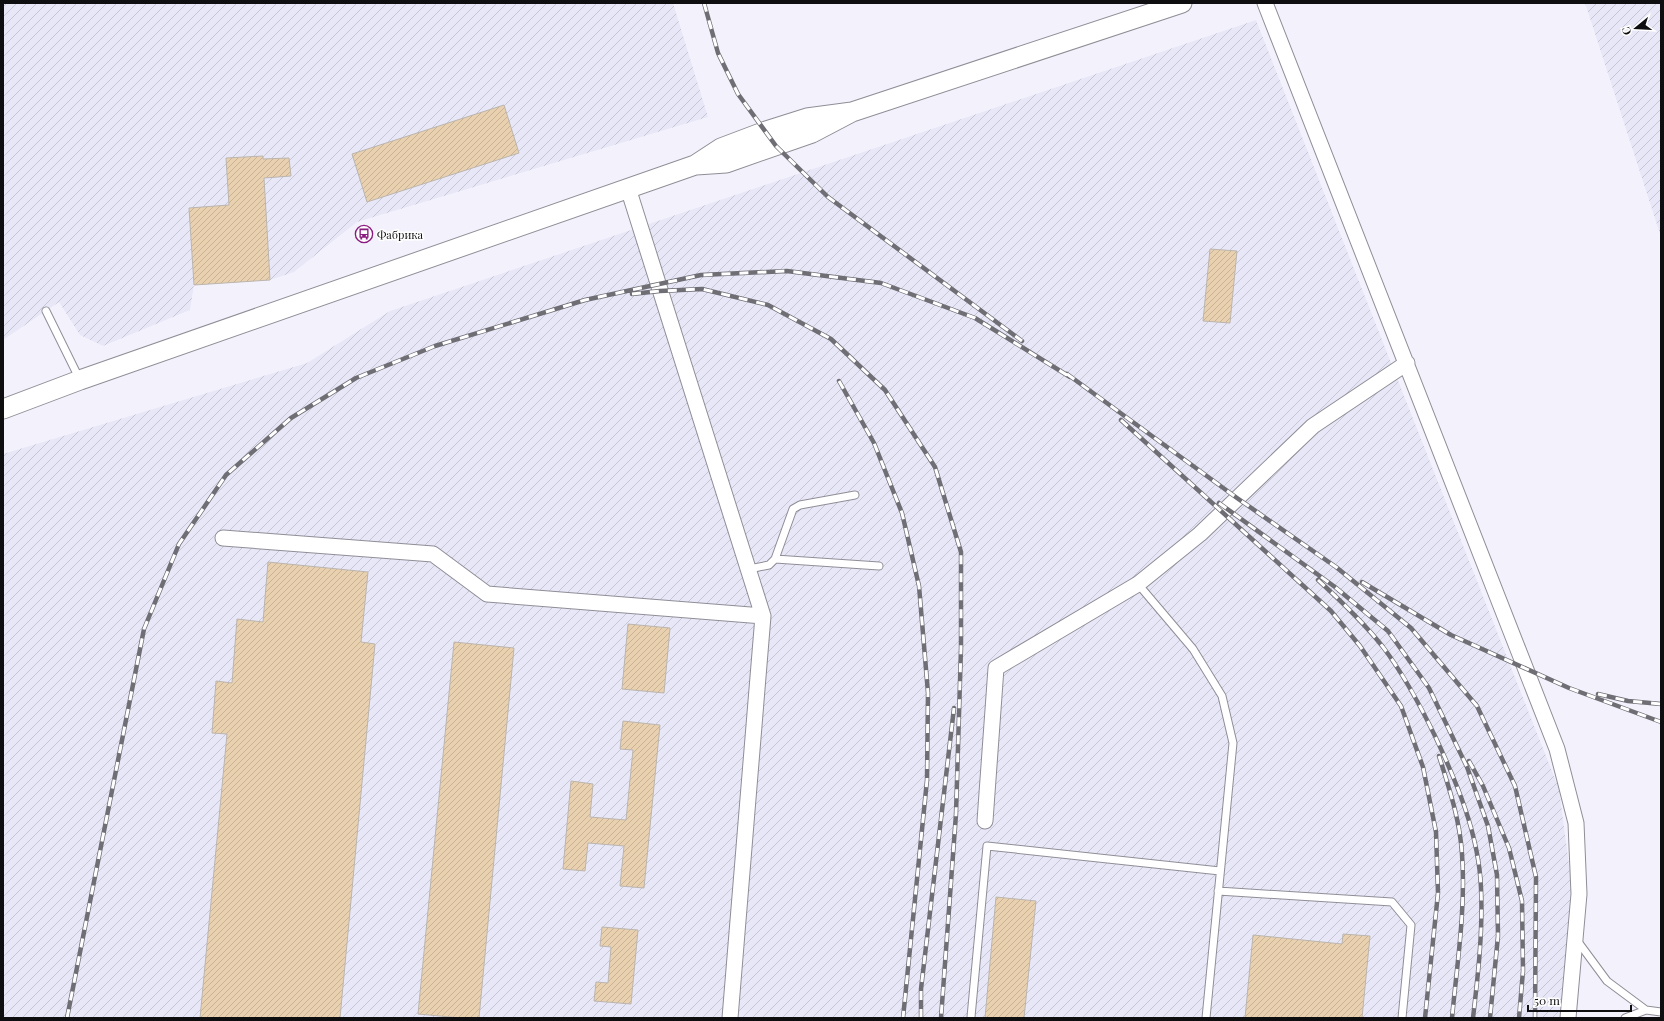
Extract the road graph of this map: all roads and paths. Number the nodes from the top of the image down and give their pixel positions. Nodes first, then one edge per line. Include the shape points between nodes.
1 (1182, 3) edge
2 (1265, 3) edge
3 (628, 188) junction
4 (46, 311) dead end
5 (1407, 363) junction
6 (80, 380) junction
7 (3, 409) edge
8 (856, 495) dead end
9 (223, 538) dead end
10 (775, 559) junction
11 (879, 566) dead end
12 (749, 569) junction
13 (1138, 584) junction
14 (764, 616) junction
15 (985, 821) dead end
16 (1220, 871) junction
17 (1218, 891) junction
18 (1575, 938) junction
19 (1646, 1010) junction
20 (1661, 1012) edge
21 (971, 1017) dead end
22 (730, 1018) edge
23 (1206, 1018) edge
24 (1402, 1018) edge
25 (1568, 1018) edge
26 (1625, 1018) edge

1 - 3 street via 852,112 807,118 773,129 721,148 695,165
2 - 5 street
3 - 6 street
3 - 12 street
4 - 6 lane
5 - 13 street via 1313,426 1200,534
5 - 18 street via 1557,749 1576,823 1579,894
6 - 7 street
8 - 10 lane via 800,505 793,509
9 - 14 street via 433,554 487,594
10 - 11 lane
10 - 12 lane via 769,565
12 - 14 street
13 - 15 street via 996,668
13 - 16 lane via 1193,649 1222,696 1233,743
14 - 22 street
16 - 17 lane
16 - 21 lane via 988,846
17 - 23 lane
17 - 24 lane via 1392,902 1411,925
18 - 19 lane via 1607,981
18 - 25 street
19 - 20 lane
19 - 26 lane

